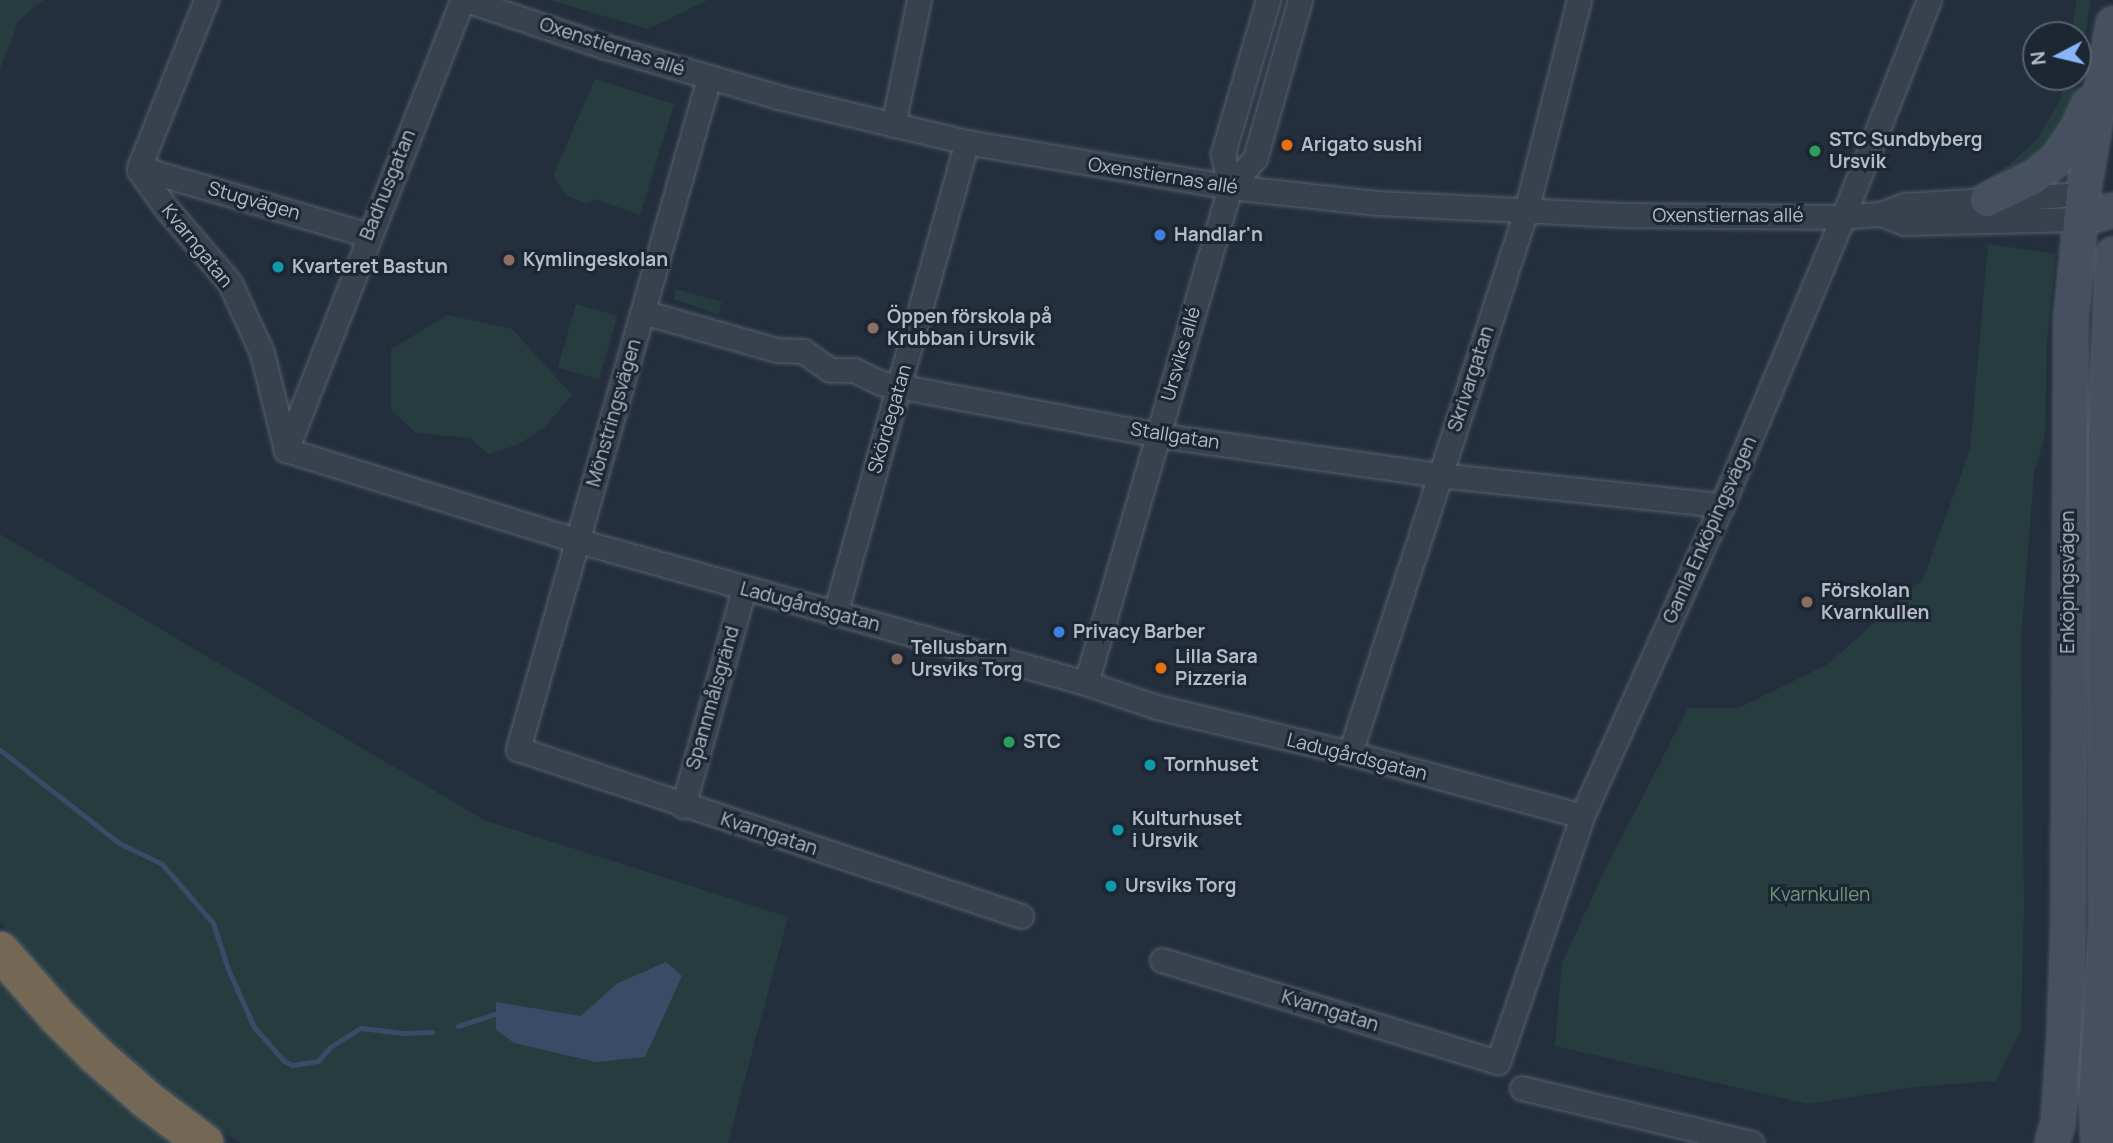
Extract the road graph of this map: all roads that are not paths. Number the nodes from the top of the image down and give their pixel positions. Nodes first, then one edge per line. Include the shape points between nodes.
1 (206, 0) edge
2 (464, 0) edge
3 (919, 0) edge
4 (1268, 0) edge
5 (1300, 0) edge
6 (1578, 0) edge
7 (1929, 0) edge
8 (2113, 24) edge
9 (2104, 70) junction
10 (709, 78) junction
11 (1237, 106) junction
12 (1267, 113) junction
13 (893, 125) junction
14 (967, 142) junction
15 (141, 165) junction
16 (1230, 187) junction
17 (1987, 200) junction
18 (2081, 207) junction
19 (2113, 208) edge
20 (1526, 211) junction
21 (1881, 214) junction
22 (1843, 217) junction
23 (368, 235) junction
24 (2113, 254) edge
25 (643, 312) junction
26 (900, 384) junction
27 (1158, 435) junction
28 (286, 450) junction
29 (1439, 475) junction
30 (1722, 505) junction
31 (579, 541) junction
32 (744, 589) junction
33 (835, 614) junction
34 (1086, 683) junction
35 (518, 749) joint
36 (1350, 754) junction
37 (683, 806) junction
38 (1581, 816) junction
39 (1021, 916) dead end
40 (1161, 960) dead end
41 (9, 962) edge
42 (2113, 1056) edge
43 (1498, 1062) joint
44 (2096, 1085) junction
45 (1521, 1088) dead end
46 (204, 1143) edge
47 (1751, 1143) edge
48 (2052, 1143) edge
49 (2098, 1143) edge

1 - 15 street
2 - 10 street, Oxenstiernas allé
2 - 23 street, Badhusgatan
3 - 13 street
4 - 11 street, Ursviks allé
5 - 12 street, Ursviks allé
6 - 20 street, Skrivargatan
7 - 22 street, Gamla Enköpingsvägen
8 - 9 main road, Enköpingsvägen
9 - 17 main road via 2078,128 2057,159 2033,178
9 - 18 main road, Enköpingsvägen
10 - 13 street, Oxenstiernas allé
10 - 25 street, Mönstringsvägen
11 - 12 street
11 - 16 street, Ursviks allé via 1223,153
12 - 16 street, Ursviks allé via 1255,158
13 - 14 street, Oxenstiernas allé
14 - 16 street, Oxenstiernas allé
14 - 26 street, Skördegatan
15 - 23 street, Stugvägen
15 - 28 street, Kvarngatan via 139,170 166,208 230,283 262,353
16 - 20 street, Oxenstiernas allé via 1377,203
16 - 27 street, Ursviks allé
17 - 18 street, Oxenstiernas allé
17 - 21 street, Oxenstiernas allé via 1904,205
18 - 19 main road
18 - 21 street, Oxenstiernas allé via 1904,223
18 - 48 main road, Enköpingsvägen via 2071,317 2068,939 2063,1051
20 - 22 street, Oxenstiernas allé
20 - 29 street, Skrivargatan
21 - 22 street, Oxenstiernas allé
22 - 30 street, Gamla Enköpingsvägen
23 - 28 street, Badhusgatan
24 - 44 main road, Enköpingsvägen via 2105,438 2106,925
25 - 26 street, Stallgatan via 776,350 803,352 830,370 854,370 881,383
25 - 31 street, Mönstringsvägen
26 - 27 street, Stallgatan
26 - 33 street, Skördegatan
27 - 29 street, Stallgatan
27 - 34 street, Ursviks allé
28 - 31 street, Ladugårdsgatan
29 - 30 street, Stallgatan
29 - 36 street, Skrivargatan
30 - 38 street, Gamla Enköpingsvägen
31 - 32 street, Ladugårdsgatan
31 - 35 street, Mönstringsvägen
32 - 33 street, Ladugårdsgatan
32 - 37 street, Spannmålsgränd
33 - 34 street, Ladugårdsgatan
34 - 36 street, Ladugårdsgatan via 1170,710
35 - 37 street, Kvarngatan
36 - 38 street, Ladugårdsgatan
37 - 39 street, Kvarngatan
38 - 43 street, Gamla Enköpingsvägen
40 - 43 street, Kvarngatan
41 - 46 highway via 96,1055
42 - 44 street
44 - 49 main road, Enköpingsvägen
45 - 47 street

